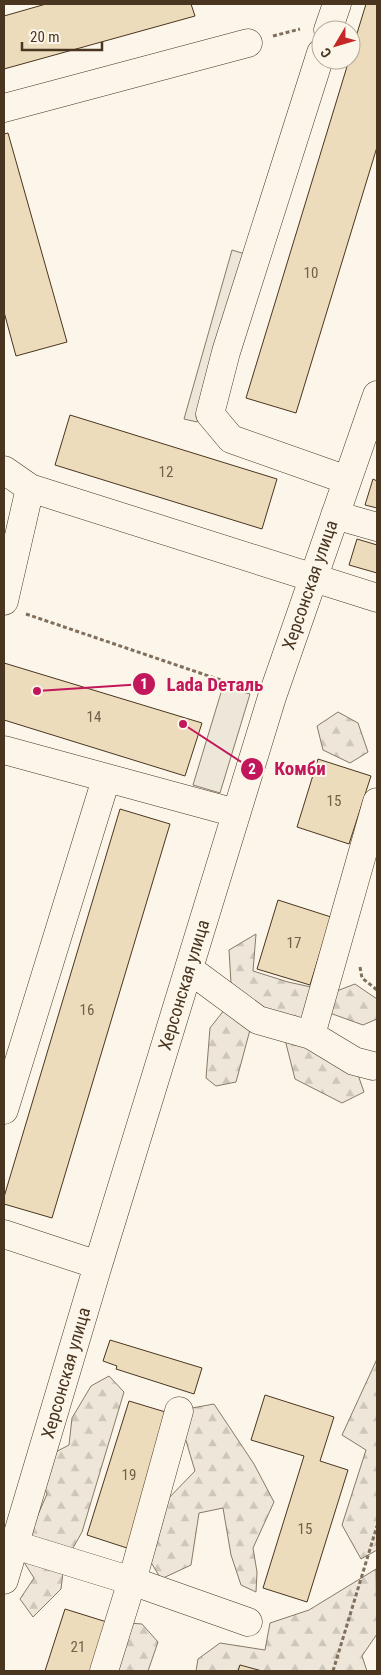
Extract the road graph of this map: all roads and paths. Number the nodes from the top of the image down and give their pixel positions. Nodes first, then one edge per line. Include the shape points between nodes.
1 (332, 18) edge
2 (248, 43) joint
3 (316, 70) edge
4 (4, 108) edge
5 (377, 395) edge
6 (360, 466) edge
7 (4, 470) edge
8 (30, 488) junction
9 (335, 515) junction
10 (377, 528) edge
11 (313, 577) junction
12 (377, 598) edge
13 (13, 607) edge
14 (272, 697) junction
15 (4, 750) edge
16 (106, 779) junction
17 (377, 802) edge
18 (236, 813) junction
19 (189, 969) junction
20 (311, 1035) junction
21 (373, 1066) dead end
22 (4, 1110) edge
23 (4, 1234) edge
24 (98, 1265) junction
25 (179, 1411) dead end
26 (377, 1526) edge
27 (15, 1545) junction
28 (4, 1580) edge
29 (132, 1581) junction
30 (248, 1622) dead end
31 (104, 1671) edge
32 (333, 1671) edge

1 - 2 path
2 - 4 street
3 - 6 street via 226,352 210,414 231,439
5 - 6 street, Херсонская улица
6 - 9 street, Херсонская улица
7 - 8 street
8 - 11 street
8 - 13 street
9 - 10 street
9 - 11 street, Херсонская улица
11 - 12 street
11 - 14 street, Херсонская улица
13 - 14 path
14 - 18 street, Херсонская улица
15 - 16 street
16 - 18 street
16 - 22 street
17 - 20 street
18 - 19 street, Херсонская улица
19 - 20 street via 258,1020
19 - 24 street, Херсонская улица
20 - 21 street via 354,1061
23 - 24 street
24 - 27 street, Херсонская улица
25 - 29 street
26 - 32 path
27 - 28 street, Херсонская улица
27 - 29 street
29 - 30 street
29 - 31 street

